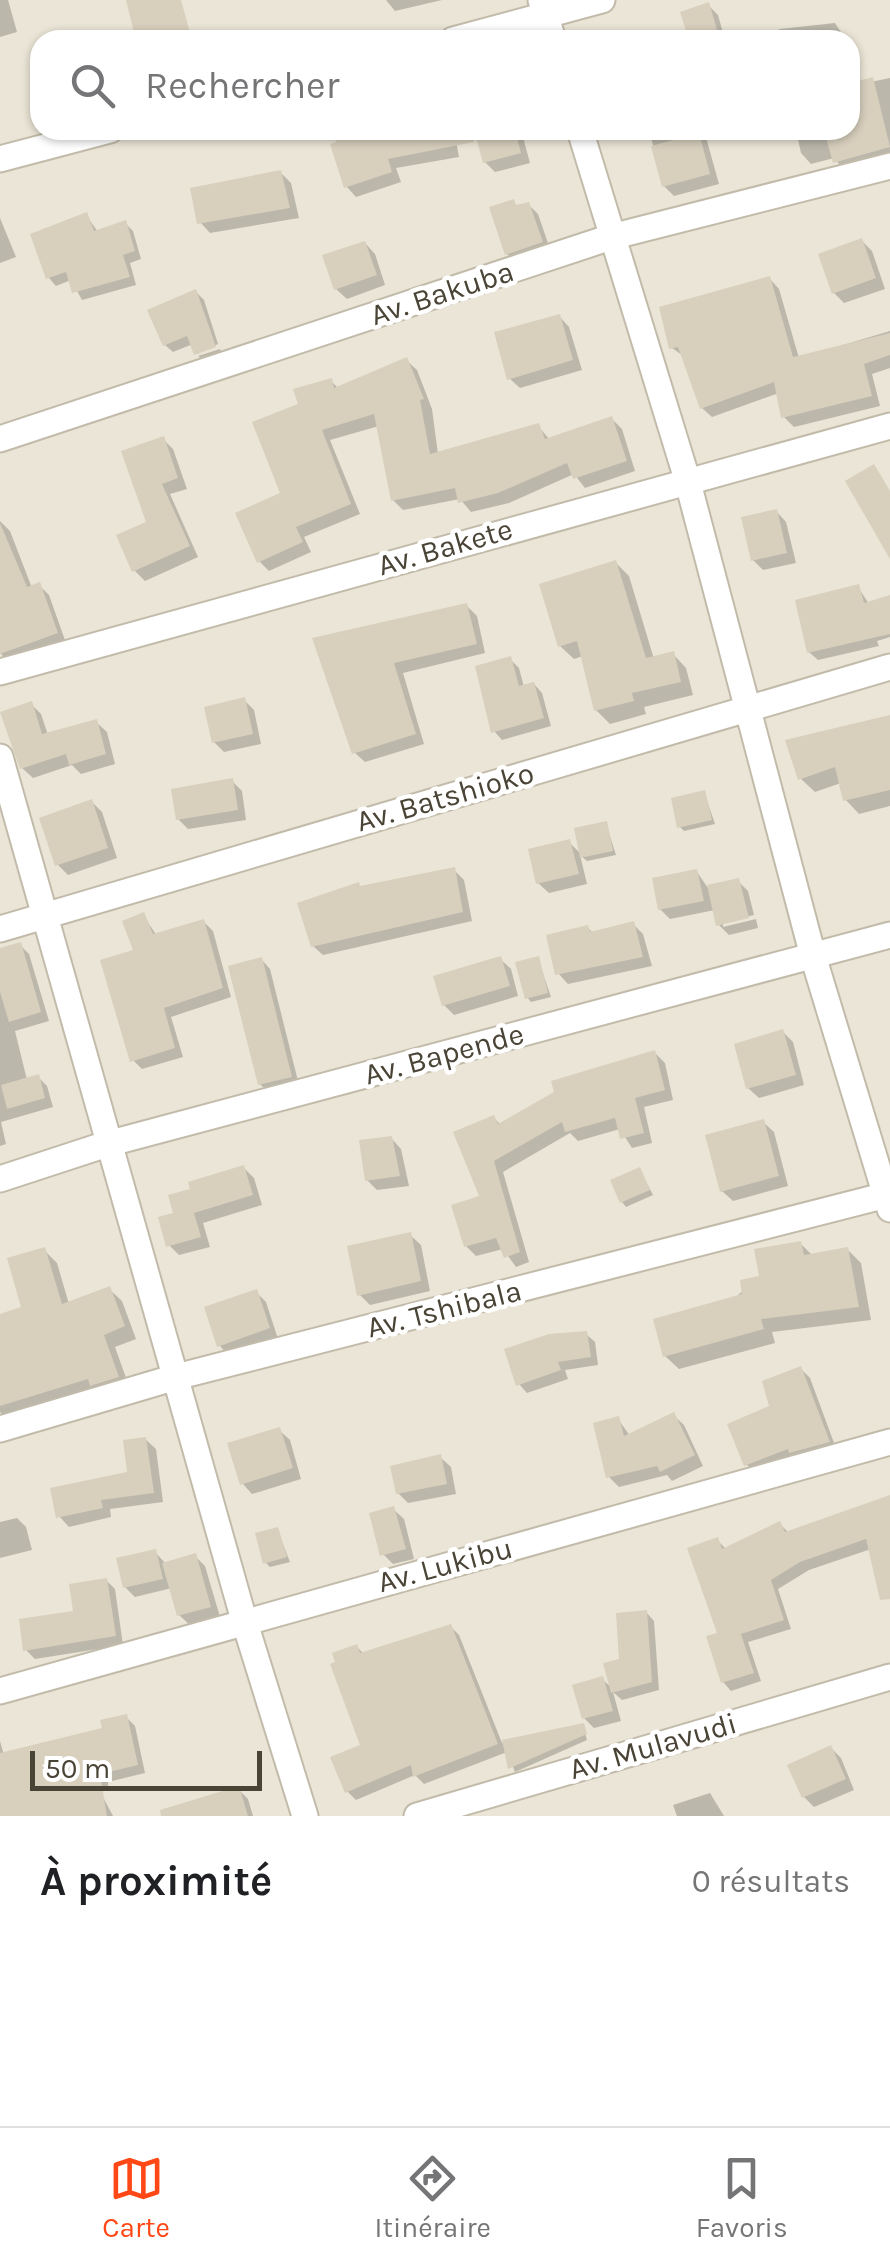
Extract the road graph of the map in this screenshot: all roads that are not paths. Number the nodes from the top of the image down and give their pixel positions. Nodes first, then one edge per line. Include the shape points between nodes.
1 (602, 0) edge
2 (547, 18) edge
3 (496, 30) edge
4 (72, 140) edge
5 (583, 140) edge
6 (0, 159) edge
7 (890, 166) edge
8 (611, 237) junction
9 (890, 426) edge
10 (0, 438) edge
11 (687, 480) junction
12 (890, 666) edge
13 (0, 672) edge
14 (746, 709) junction
15 (0, 757) edge
16 (44, 915) junction
17 (0, 928) edge
18 (890, 935) edge
19 (812, 956) junction
20 (107, 1144) junction
21 (0, 1179) edge
22 (889, 1199) edge
23 (176, 1377) junction
24 (0, 1428) edge
25 (890, 1442) edge
26 (244, 1620) junction
27 (890, 1677) edge
28 (0, 1690) edge
29 (305, 1816) edge
30 (417, 1816) edge

1 - 2 street
2 - 3 street
4 - 6 street
5 - 8 street
7 - 8 street, Av. Bakuba
8 - 10 street, Av. Bakuba
8 - 11 street
9 - 11 street, Av. Bakete
11 - 13 street, Av. Bakete
11 - 14 street
12 - 14 street, Av. Batshioko
14 - 16 street, Av. Batshioko
14 - 19 street
15 - 16 street
16 - 17 street, Av. Batshioko
16 - 20 street
18 - 19 street, Av. Bapende
19 - 20 street, Av. Bapende
19 - 22 street
20 - 21 street, Av. Bapende
20 - 23 street
22 - 23 street, Av. Tshibala
23 - 24 street, Av. Tshibala
23 - 26 street
25 - 26 street, Av. Lukibu
26 - 28 street, Av. Lukibu
26 - 29 street
27 - 30 street, Av. Mulavudi

